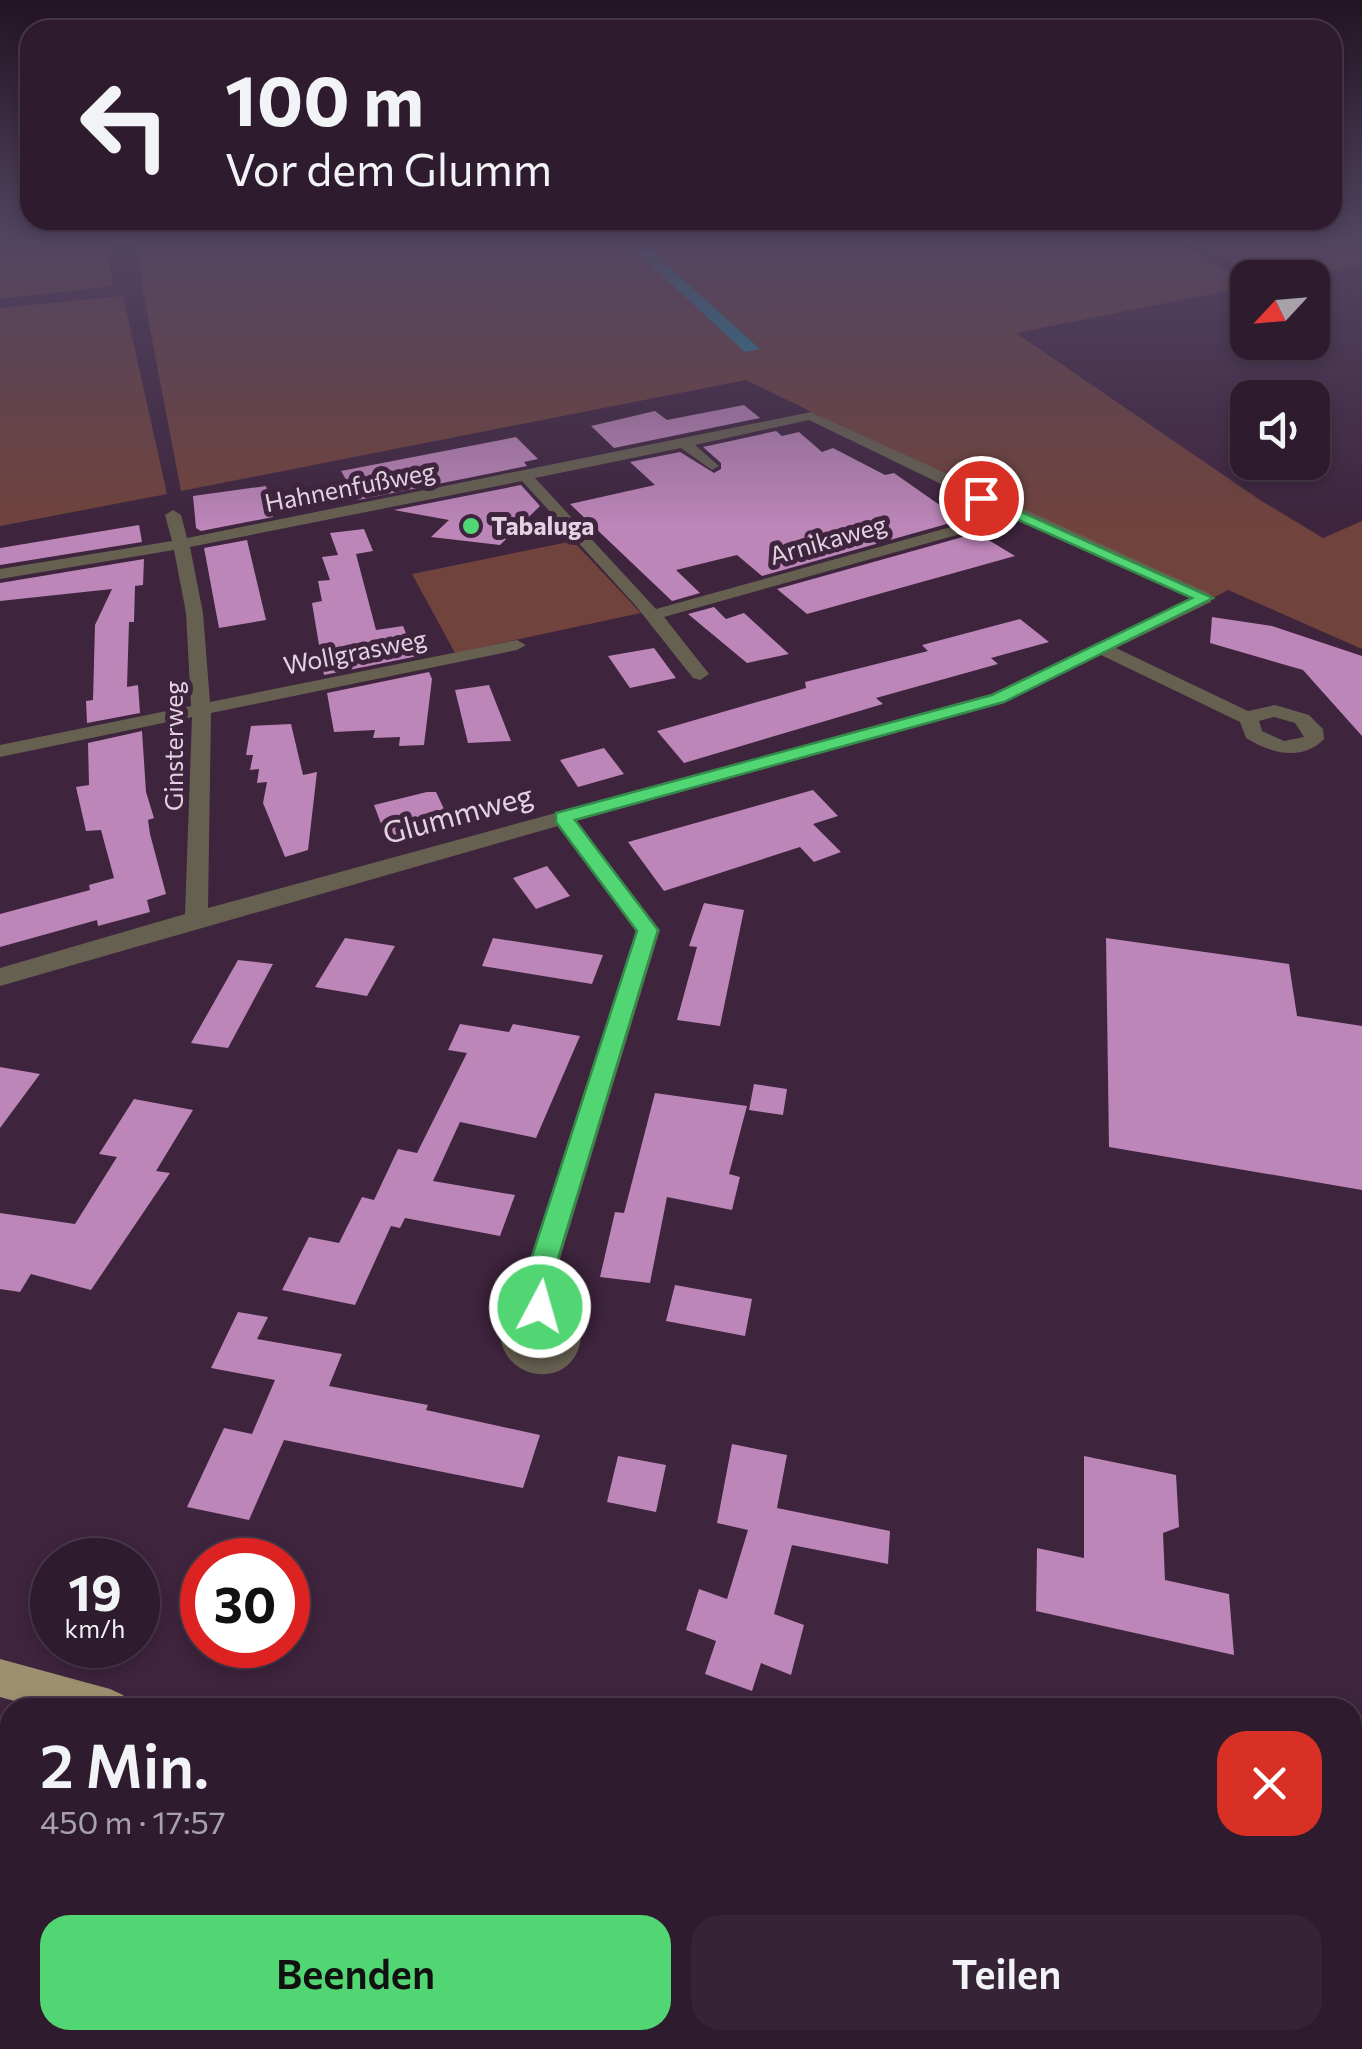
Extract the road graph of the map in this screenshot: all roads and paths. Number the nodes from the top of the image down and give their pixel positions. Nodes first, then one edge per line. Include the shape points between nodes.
1 (685, 444) junction
2 (712, 466) dead end
3 (526, 478) junction
4 (1015, 514) junction
5 (173, 515) dead end
6 (182, 544) junction
7 (0, 574) edge
8 (654, 615) junction
9 (516, 645) dead end
10 (1099, 647) junction
11 (700, 674) dead end
12 (204, 708) junction
13 (1248, 719) dead end
14 (0, 751) edge
15 (563, 818) junction
16 (196, 918) junction
17 (0, 977) edge
18 (540, 1307) dead end
19 (0, 1678) edge
20 (73, 1698) edge

1 - 2 street
1 - 3 street, Hahnenfußweg
1 - 4 street, Hahnenfußweg via 811,416
3 - 6 street, Hahnenfußweg
3 - 8 street
4 - 8 street, Arnikaweg
4 - 10 street, Glummweg via 1205,598
5 - 6 street, Ginsterweg
6 - 7 street, Hahnenfußweg
6 - 12 street, Ginsterweg
8 - 11 street
9 - 12 street, Wollgrasweg
10 - 13 street
10 - 15 street, Glummweg via 998,698
12 - 14 street, Wollgrasweg
12 - 16 street, Ginsterweg
15 - 16 street, Glummweg
15 - 18 street via 648,930 541,1272
16 - 17 street, Glummweg
19 - 20 main road

